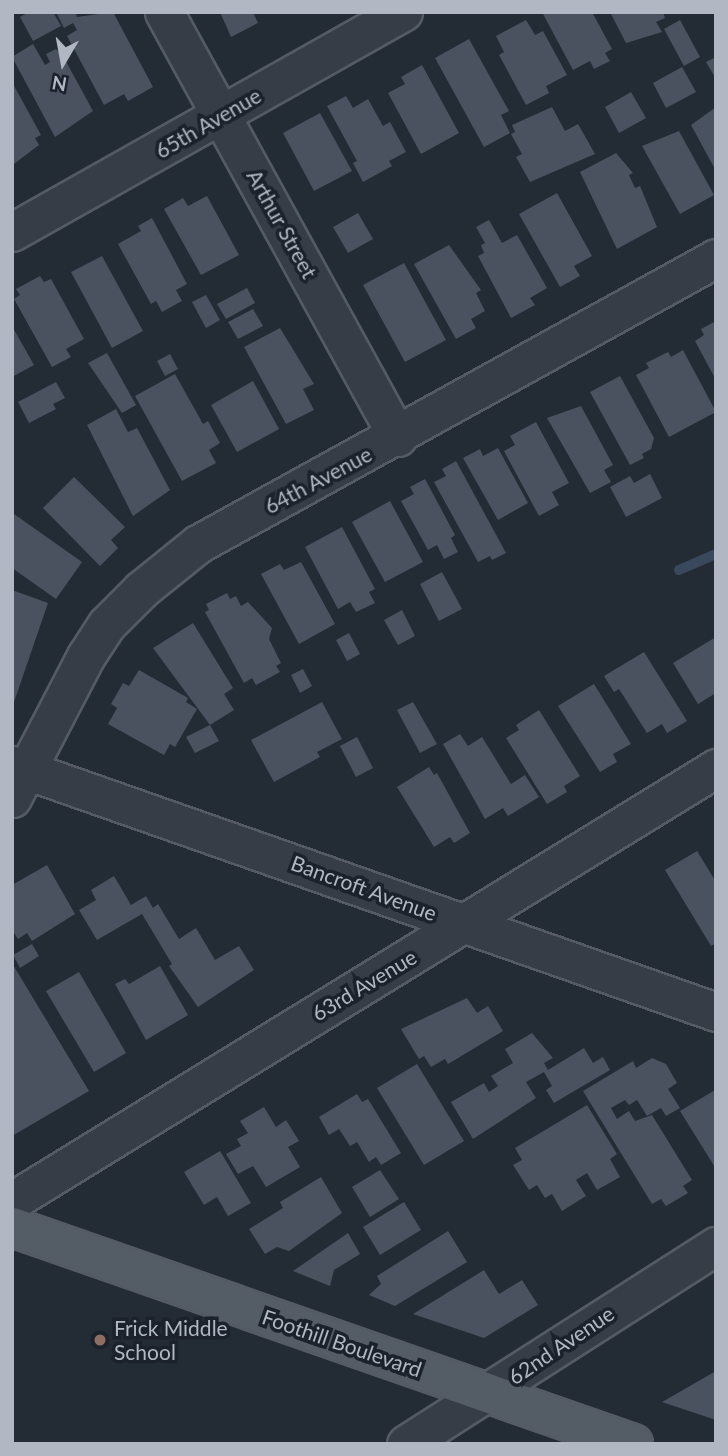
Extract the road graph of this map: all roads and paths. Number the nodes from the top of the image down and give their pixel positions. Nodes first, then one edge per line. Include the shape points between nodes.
1 (164, 12) edge
2 (403, 12) edge
3 (222, 115) junction
4 (12, 232) edge
5 (716, 258) edge
6 (398, 437) junction
7 (716, 768) edge
8 (17, 778) edge
9 (463, 924) junction
10 (716, 1012) edge
11 (12, 1200) edge
12 (12, 1227) edge
13 (716, 1246) edge
14 (489, 1394) junction
15 (406, 1444) edge
16 (633, 1444) edge

1 - 3 street, Arthur Street
2 - 3 street, 65th Avenue
3 - 4 street, 65th Avenue
3 - 6 street, Arthur Street
5 - 6 street, 64th Avenue
6 - 8 street, 64th Avenue via 198,544 142,589 107,624
7 - 9 street, 63rd Avenue
8 - 9 street, Bancroft Avenue
9 - 10 street, Bancroft Avenue
9 - 11 street, 63rd Avenue
12 - 14 main road, Foothill Boulevard
13 - 14 street, 62nd Avenue
14 - 15 street, 62nd Avenue
14 - 16 main road, Foothill Boulevard

